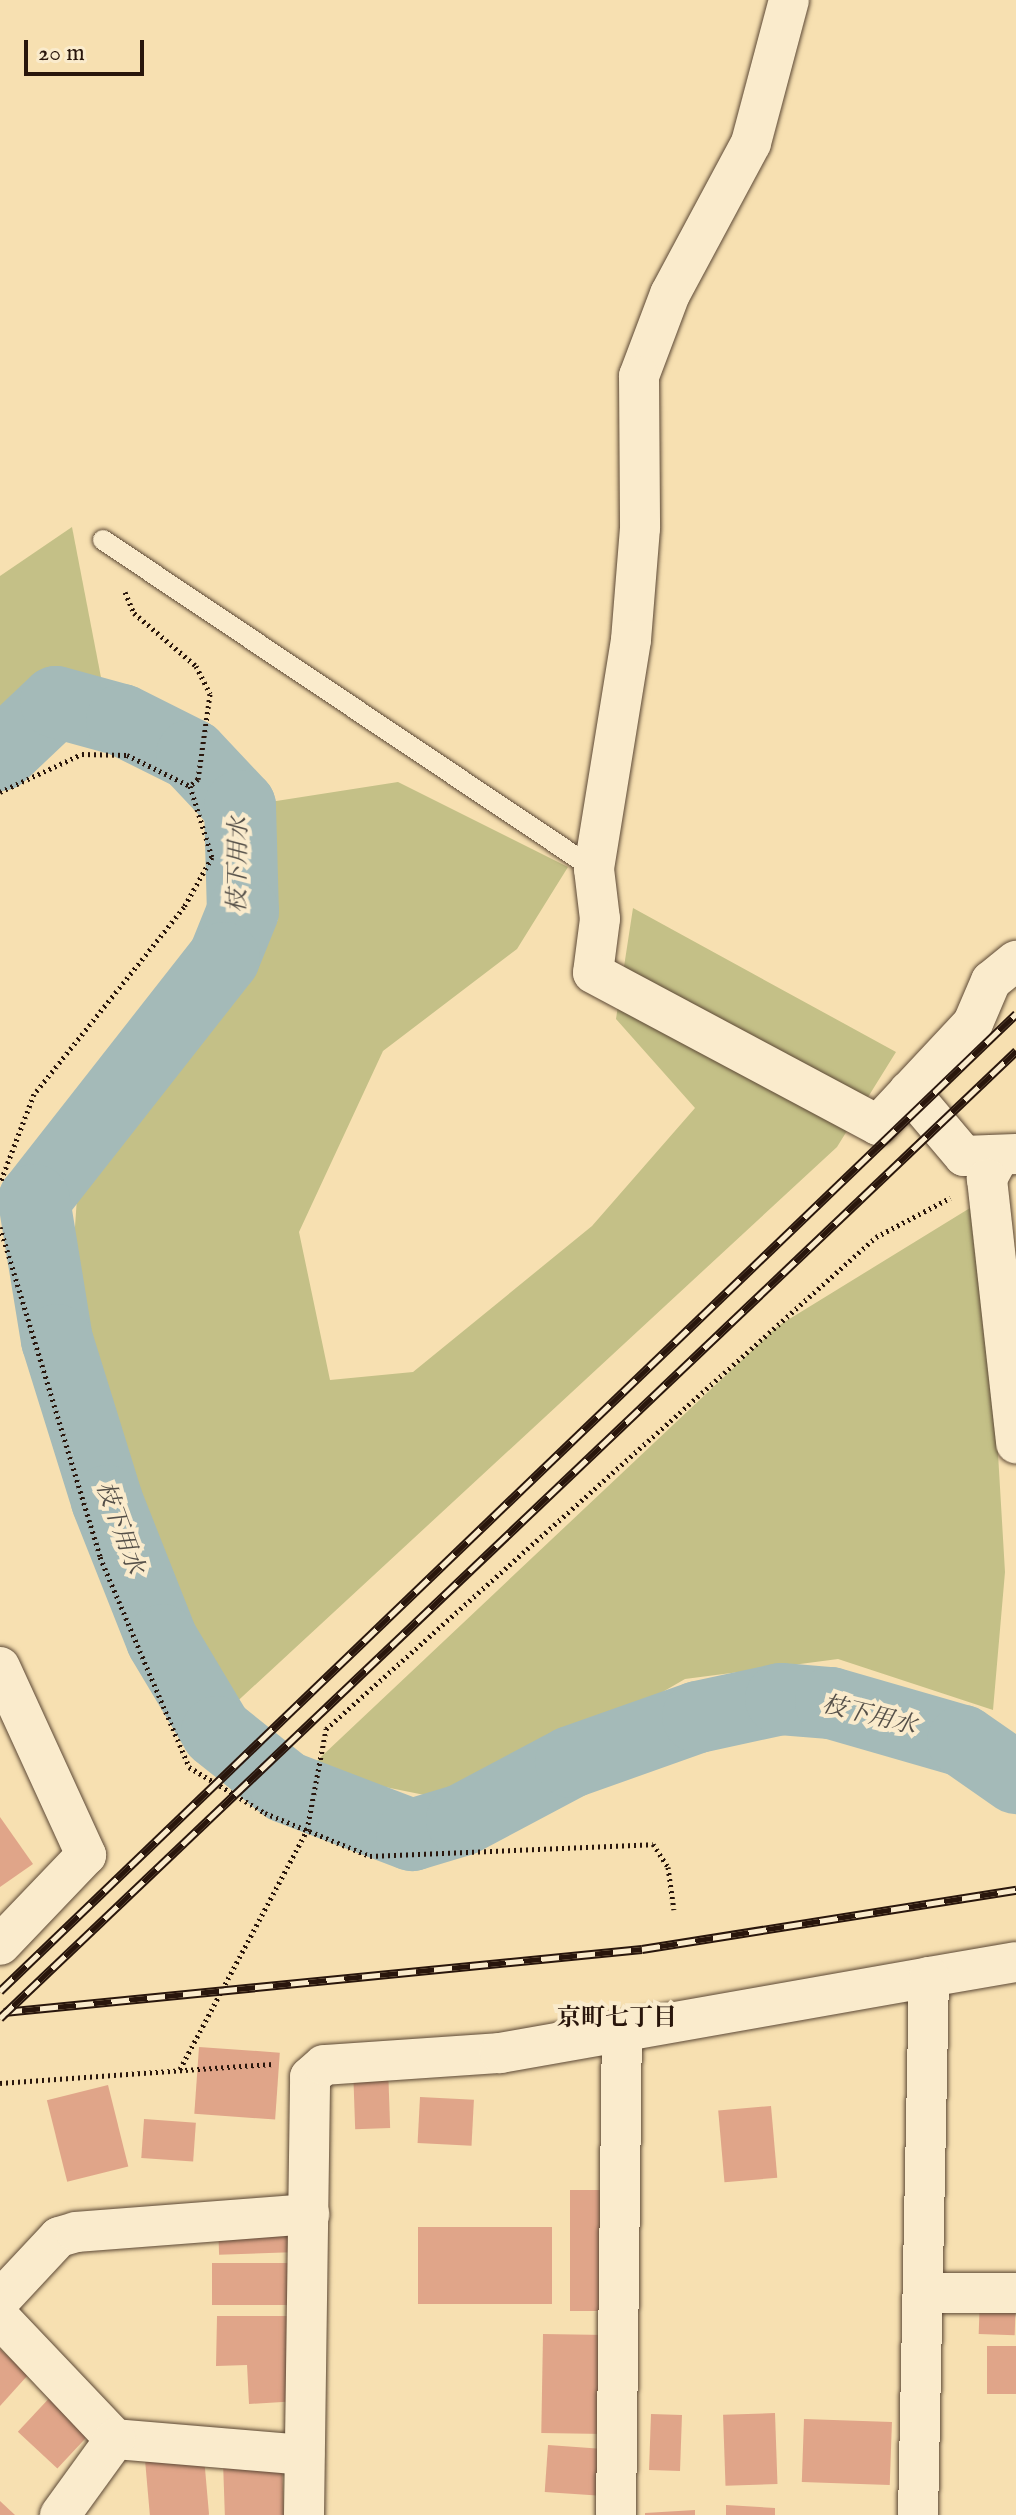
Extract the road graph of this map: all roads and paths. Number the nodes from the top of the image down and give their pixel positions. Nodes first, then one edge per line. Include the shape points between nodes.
1 (789, 0) edge
2 (103, 540) joint
3 (190, 786) junction
4 (0, 792) edge
5 (594, 869) junction
6 (1016, 961) edge
7 (909, 1091) junction
8 (1000, 1164) edge
9 (0, 1183) edge
10 (0, 1227) edge
11 (1016, 1443) edge
12 (0, 1667) edge
13 (307, 1829) junction
14 (674, 1910) dead end
15 (0, 1945) edge
16 (1016, 1962) edge
17 (929, 1977) junction
18 (622, 2034) junction
19 (180, 2069) junction
20 (310, 2077) junction
21 (0, 2083) edge
22 (309, 2214) junction
23 (924, 2293) junction
24 (1016, 2293) edge
25 (0, 2300) edge
26 (0, 2318) edge
27 (115, 2439) junction
28 (304, 2455) junction
29 (60, 2515) edge
30 (304, 2515) edge
31 (616, 2515) edge
32 (918, 2515) edge

1 - 5 street via 751,143 670,294 639,376 640,528 631,640
2 - 3 path via 134,613 196,666 210,694 198,779
2 - 5 lane
3 - 4 path via 127,755 82,754
3 - 9 path via 212,857 184,907 34,1094
5 - 7 street via 600,919 593,973 878,1125
6 - 7 street via 991,981 973,1023
7 - 8 street via 964,1156
8 - 11 street
8 - 13 path via 876,1237 326,1729
10 - 13 path via 100,1557 189,1767
12 - 15 street via 86,1855
13 - 14 path via 370,1856 653,1844 668,1867
13 - 19 path
16 - 17 street
17 - 18 street
17 - 23 street
18 - 20 street via 500,2053 324,2065
18 - 31 street
19 - 20 path via 300,2062
19 - 21 path
20 - 22 street
22 - 25 street via 76,2232 59,2237
22 - 28 street
23 - 24 street
23 - 32 street
26 - 27 street
27 - 28 street
27 - 29 street
28 - 30 street

